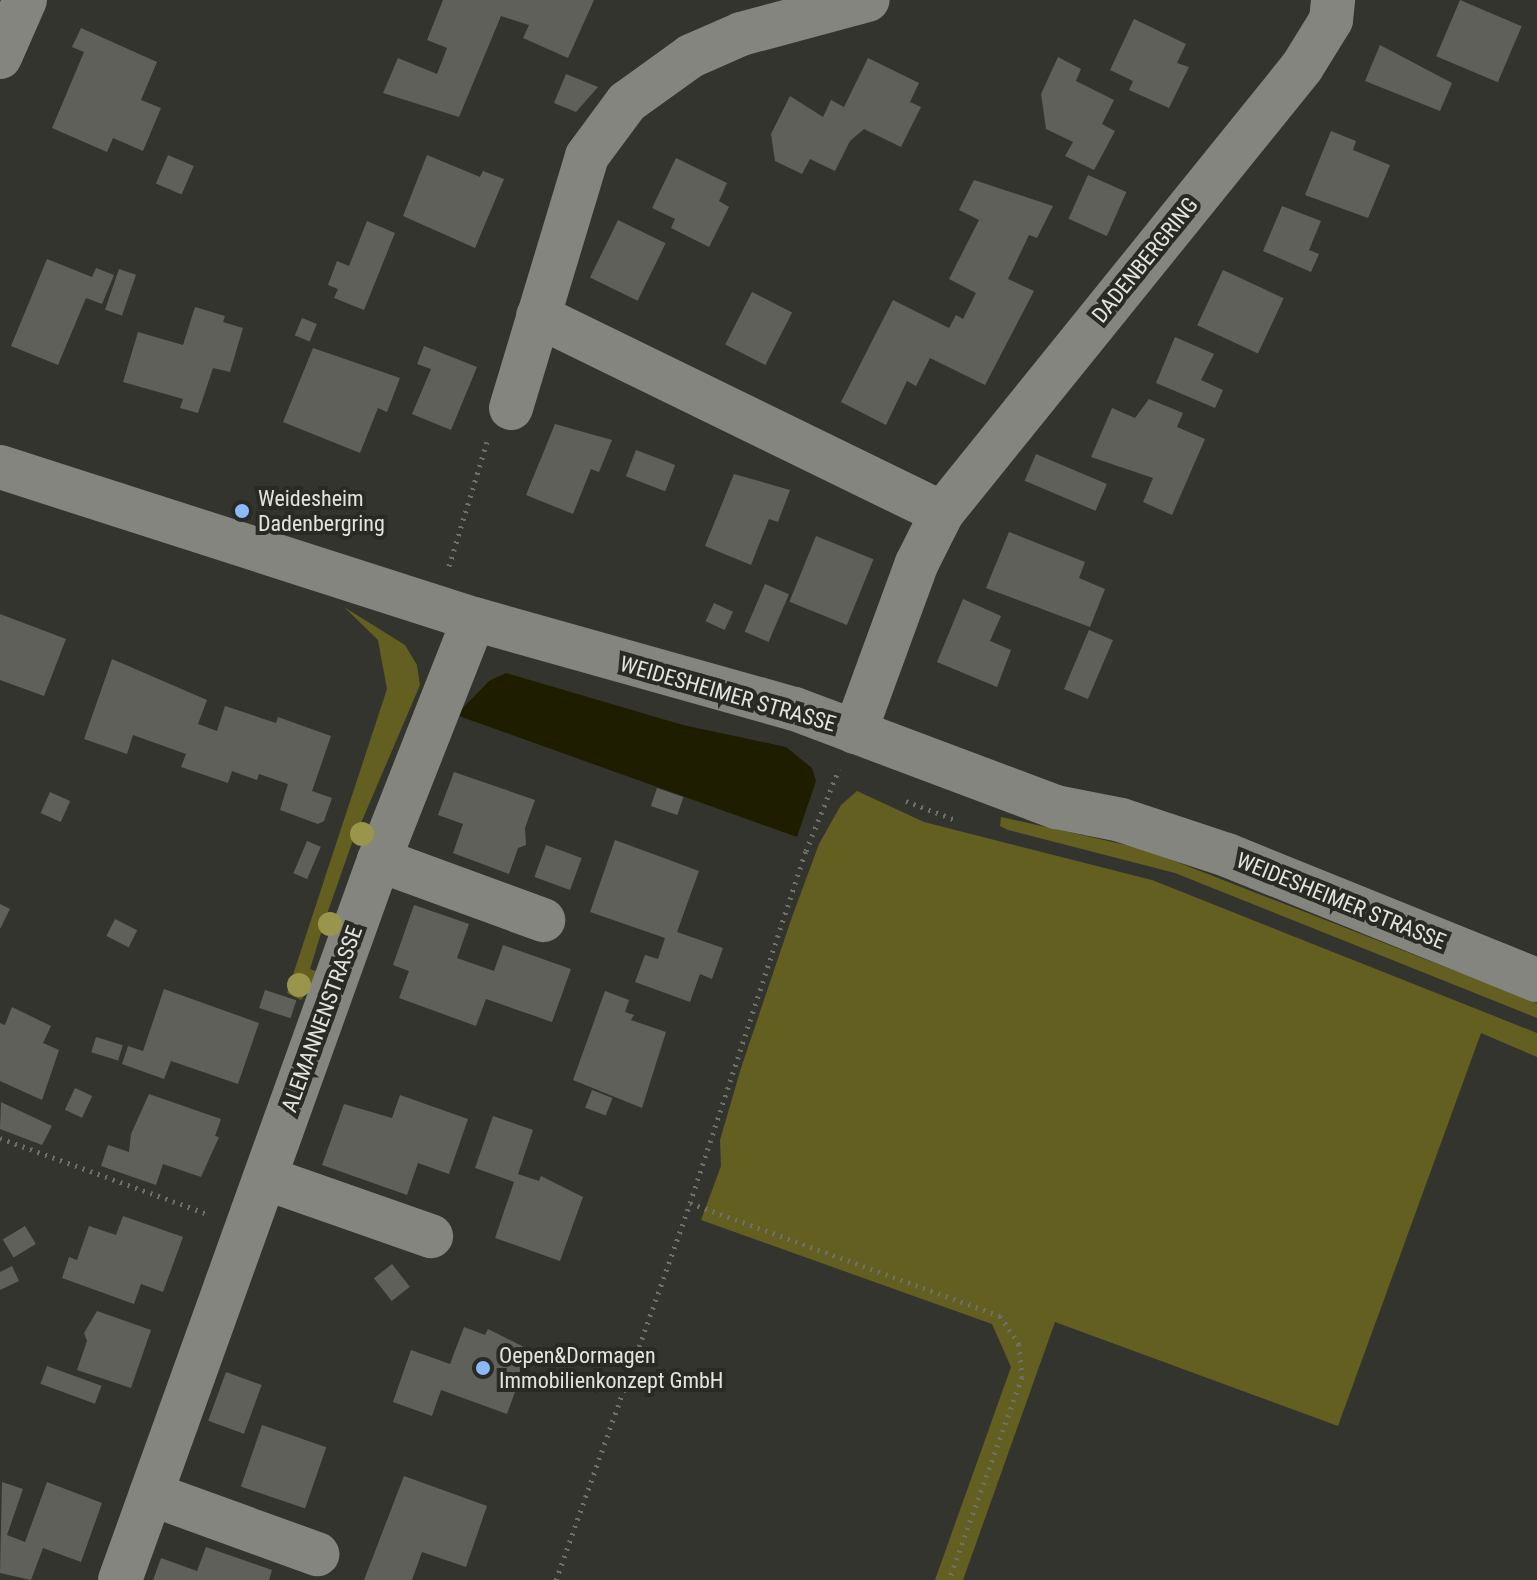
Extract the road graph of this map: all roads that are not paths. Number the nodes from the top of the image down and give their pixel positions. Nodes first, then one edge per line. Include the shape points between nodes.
1 (25, 0) edge
2 (868, 0) edge
3 (1333, 0) edge
4 (0, 57) edge
5 (538, 316) junction
6 (511, 408) road end
7 (0, 467) edge
8 (942, 513) junction
9 (474, 619) junction
10 (850, 755) junction
11 (379, 860) junction
12 (543, 920) dead end
13 (1537, 980) edge
14 (265, 1178) junction
15 (431, 1236) dead end
16 (151, 1494) junction
17 (317, 1554) dead end
18 (120, 1580) edge

1 - 4 street
2 - 5 street via 741,34 691,56 627,102 587,156
3 - 8 street, DADENBERGRING via 1322,40 1302,67
5 - 6 street
5 - 8 street
7 - 9 street, WEIDESHEIMER STRASSE
8 - 10 street, DADENBERGRING via 917,563
9 - 10 street, WEIDESHEIMER STRASSE via 795,709
9 - 11 street, ALEMANNENSTRASSE
10 - 13 street, WEIDESHEIMER STRASSE via 1121,820 1227,855
11 - 12 street
11 - 14 street, ALEMANNENSTRASSE
14 - 15 street
14 - 16 street, ALEMANNENSTRASSE
16 - 17 street
16 - 18 street, ALEMANNENSTRASSE

